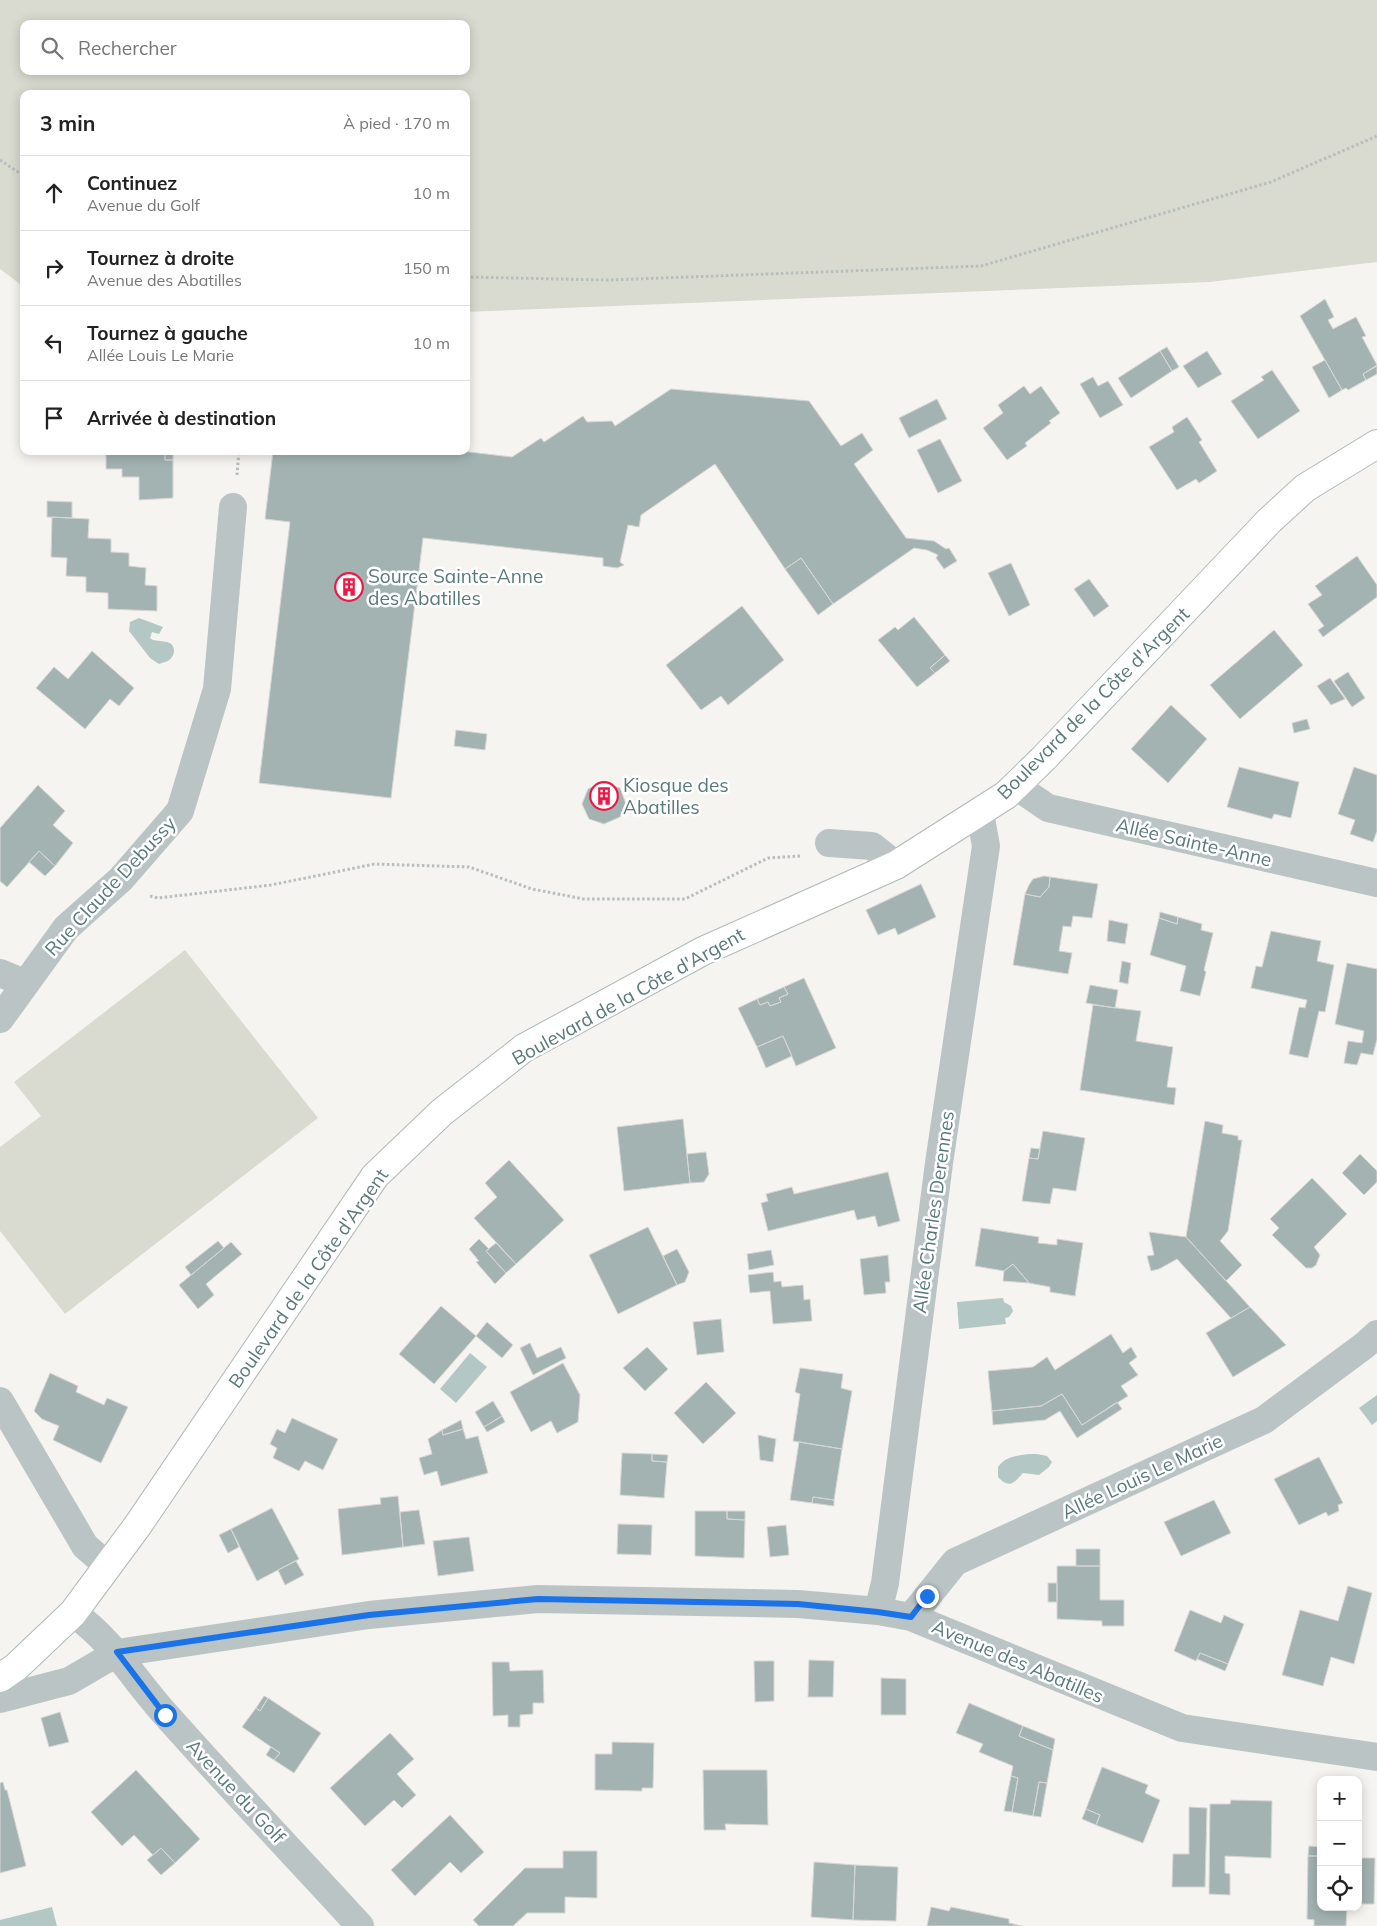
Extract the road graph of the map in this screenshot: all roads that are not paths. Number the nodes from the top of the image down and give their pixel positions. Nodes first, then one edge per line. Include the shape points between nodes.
1 (1377, 444) edge
2 (233, 507) dead end
3 (1016, 786) junction
4 (980, 813) junction
5 (829, 843) dead end
6 (896, 865) junction
7 (1377, 883) edge
8 (12, 978) edge
9 (0, 1019) edge
10 (1377, 1334) edge
11 (0, 1401) edge
12 (108, 1566) junction
13 (878, 1612) junction
14 (72, 1613) junction
15 (911, 1617) junction
16 (117, 1652) junction
17 (0, 1678) edge
18 (0, 1699) edge
19 (1377, 1757) edge
20 (360, 1926) edge

1 - 3 main road, Boulevard de la Côte d'Argent via 1305,488 1269,521
2 - 8 street, Rue Claude Debussy via 217,689 180,811 121,879
3 - 4 main road, Boulevard de la Côte d'Argent
3 - 7 street, Allée Sainte-Anne via 1048,808
4 - 6 main road, Boulevard de la Côte d'Argent
4 - 13 street, Allée Charles Derennes via 986,846 939,1163 885,1583
5 - 6 street via 872,846
6 - 12 main road, Boulevard de la Côte d'Argent via 703,951 524,1048 442,1112 375,1176
8 - 9 street, Rue Claude Debussy
10 - 15 street, Allée Louis Le Marie via 1264,1420 955,1562
11 - 12 street via 86,1546
12 - 14 main road, Boulevard de la Côte d'Argent
13 - 15 street, Avenue des Abatilles
13 - 16 street, Avenue des Abatilles via 798,1604 538,1599 369,1615
14 - 16 street via 91,1626
14 - 17 main road, Boulevard de la Côte d'Argent via 16,1667
15 - 19 street, Avenue des Abatilles via 1182,1728
16 - 18 street, Avenue des Abatilles via 69,1681
16 - 20 street, Avenue du Golf via 165,1715

